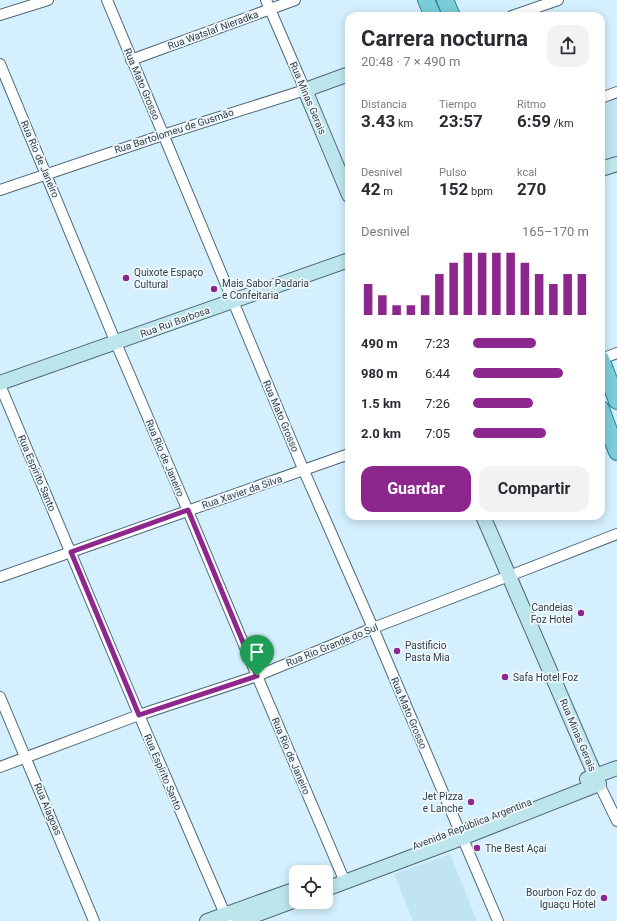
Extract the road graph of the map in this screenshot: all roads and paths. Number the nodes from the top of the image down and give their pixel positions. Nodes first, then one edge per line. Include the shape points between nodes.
1 (48, 0) edge
2 (107, 0) edge
3 (295, 0) edge
4 (426, 0) edge
5 (445, 0) edge
6 (558, 0) edge
7 (268, 5) edge
8 (432, 12) edge
9 (450, 12) edge
10 (524, 12) edge
11 (0, 15) edge
12 (131, 60) junction
13 (0, 64) edge
14 (345, 75) edge
15 (305, 90) junction
16 (617, 92) edge
17 (605, 96) edge
18 (163, 135) junction
19 (617, 164) edge
20 (605, 168) edge
21 (46, 173) junction
22 (345, 186) edge
23 (0, 190) edge
24 (345, 261) edge
25 (233, 300) junction
26 (116, 343) junction
27 (617, 353) edge
28 (605, 358) edge
29 (605, 370) edge
30 (0, 384) edge
31 (617, 401) edge
32 (605, 420) edge
33 (617, 452) edge
34 (345, 456) edge
35 (304, 471) junction
36 (188, 510) junction
37 (485, 520) edge
38 (617, 534) edge
39 (71, 552) junction
40 (509, 576) junction
41 (0, 578) edge
42 (373, 628) junction
43 (257, 676) junction
44 (0, 697) edge
45 (139, 715) junction
46 (26, 757) junction
47 (0, 766) edge
48 (617, 768) edge
49 (597, 780) junction
50 (617, 821) edge
51 (461, 834) junction
52 (343, 877) junction
53 (333, 878) edge
54 (333, 883) edge
55 (289, 892) edge
56 (289, 903) edge
57 (227, 918) edge
58 (94, 921) edge
59 (207, 921) edge
60 (239, 921) edge
61 (498, 921) edge

1 - 11 street
2 - 12 street, Rua Mato Grosso
3 - 7 street, Rua Watslaf Nieradka
4 - 8 main road
5 - 9 main road
6 - 10 street
7 - 12 street, Rua Watslaf Nieradka
7 - 15 street, Rua Minas Gerais
12 - 18 street, Rua Mato Grosso
13 - 21 street, Rua Rio de Janeiro
14 - 15 main road, Rua Bartolomeu de Gusmão
15 - 18 street, Rua Bartolomeu de Gusmão
15 - 22 main road, Rua Minas Gerais
16 - 17 street
18 - 21 street, Rua Bartolomeu de Gusmão
18 - 25 street, Rua Mato Grosso
19 - 20 main road
21 - 23 street, Rua Bartolomeu de Gusmão
21 - 26 street, Rua Rio de Janeiro
24 - 25 main road, Rua Rui Barbosa
25 - 26 main road, Rua Rui Barbosa
25 - 35 street, Rua Mato Grosso
26 - 30 main road, Rua Rui Barbosa
26 - 36 street, Rua Rio de Janeiro
27 - 28 street
29 - 31 main road
30 - 39 street, Rua Espírito Santo
32 - 33 main road
34 - 35 street, Rua Xavier da Silva
35 - 36 street, Rua Xavier da Silva
35 - 42 street, Rua Mato Grosso
36 - 39 street, Rua Xavier da Silva
36 - 43 street, Rua Rio de Janeiro
37 - 40 main road, Rua Minas Gerais
38 - 40 street, Rua Rio Grande do Sul
39 - 41 street, Rua Xavier da Silva
39 - 45 street, Rua Espírito Santo
40 - 42 street, Rua Rio Grande do Sul
40 - 49 main road, Rua Minas Gerais
42 - 43 street, Rua Rio Grande do Sul
42 - 51 street, Rua Mato Grosso
43 - 45 street, Rua Rio Grande do Sul
43 - 52 street, Rua Rio de Janeiro
44 - 46 street, Rua Alagoas
45 - 46 street, Rua Rio Grande do Sul
45 - 57 street, Rua Espírito Santo
46 - 47 street, Rua Rio Grande do Sul
46 - 58 street, Rua Alagoas
48 - 49 main road, Avenida República Argentina
49 - 50 street, Rua Minas Gerais
49 - 51 main road, Avenida República Argentina
51 - 52 main road, Avenida República Argentina
51 - 61 street, Rua Mato Grosso
52 - 53 main road, Avenida República Argentina
52 - 54 main road, Avenida República Argentina
55 - 57 main road
56 - 60 main road
57 - 59 main road

